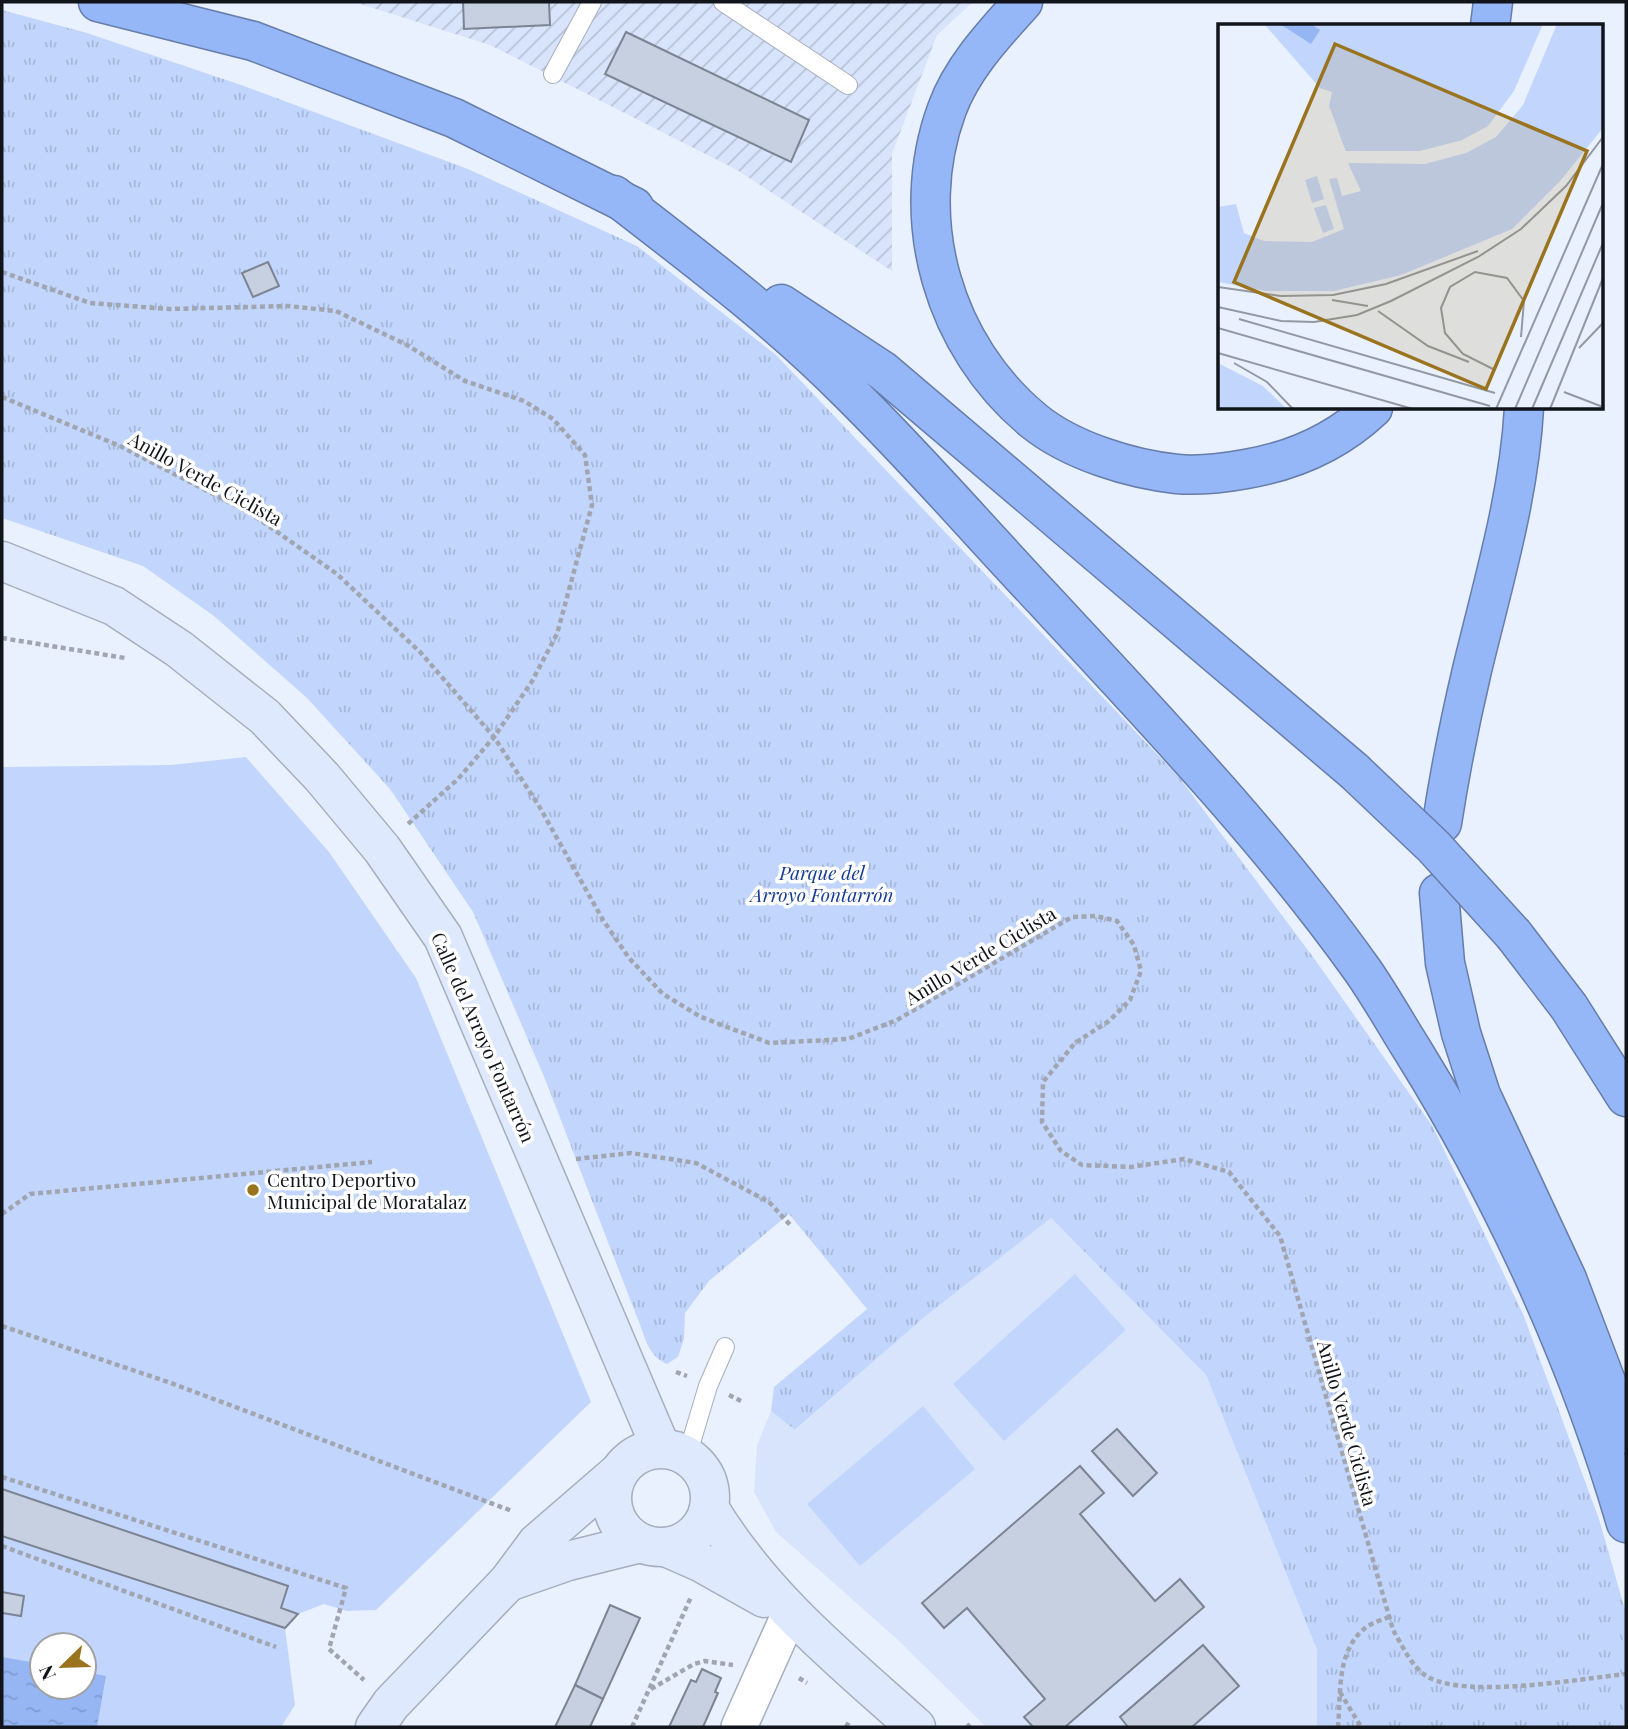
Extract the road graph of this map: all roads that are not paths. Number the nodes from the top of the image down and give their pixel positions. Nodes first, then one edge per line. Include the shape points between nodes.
1 (98, 2) edge
2 (592, 2) edge
3 (723, 2) edge
4 (1023, 2) edge
5 (1494, 2) edge
6 (1490, 24) edge
7 (1497, 24) edge
8 (553, 74) dead end
9 (848, 85) dead end
10 (614, 195) junction
11 (1370, 410) edge
12 (1524, 410) edge
13 (2, 561) edge
14 (1442, 822) dead end
15 (1439, 893) dead end
16 (1626, 1097) edge
17 (725, 1347) dead end
18 (1626, 1434) edge
19 (674, 1452) junction
20 (618, 1473) junction
21 (709, 1508) junction
22 (1626, 1523) edge
23 (653, 1545) junction
24 (508, 1582) junction
25 (790, 1613) junction
26 (375, 1727) edge
27 (739, 1727) edge
28 (916, 1727) edge

1 - 10 highway via 253,41 454,118
2 - 8 lane
3 - 9 lane
4 - 11 highway via 968,69 947,108 934,156 929,211 938,267 952,311 974,354 1000,390 1036,423 1078,447 1126,465 1179,474 1273,464 1319,446
5 - 6 highway
5 - 7 highway
10 - 16 highway, bridge via 883,371 1354,771 1434,847 1514,934 1569,1007
10 - 22 highway via 760,309 849,392 1247,822 1364,973 1456,1120 1502,1209 1593,1422
12 - 14 highway via 1505,543 1453,751
13 - 19 street, Calle del Arroyo Fontarrón via 114,606 179,649 265,717 382,849 443,937
15 - 18 highway via 1445,963 1481,1095 1567,1279
17 - 19 lane
19 - 20 street via 636,1455
19 - 21 street via 704,1474
20 - 23 street via 611,1503 617,1521 628,1535
20 - 24 street via 537,1543
21 - 23 street via 703,1523 680,1544
21 - 25 street via 743,1559
23 - 24 street via 568,1561
23 - 25 street via 711,1567
24 - 26 street via 391,1704
25 - 27 street
25 - 28 street

